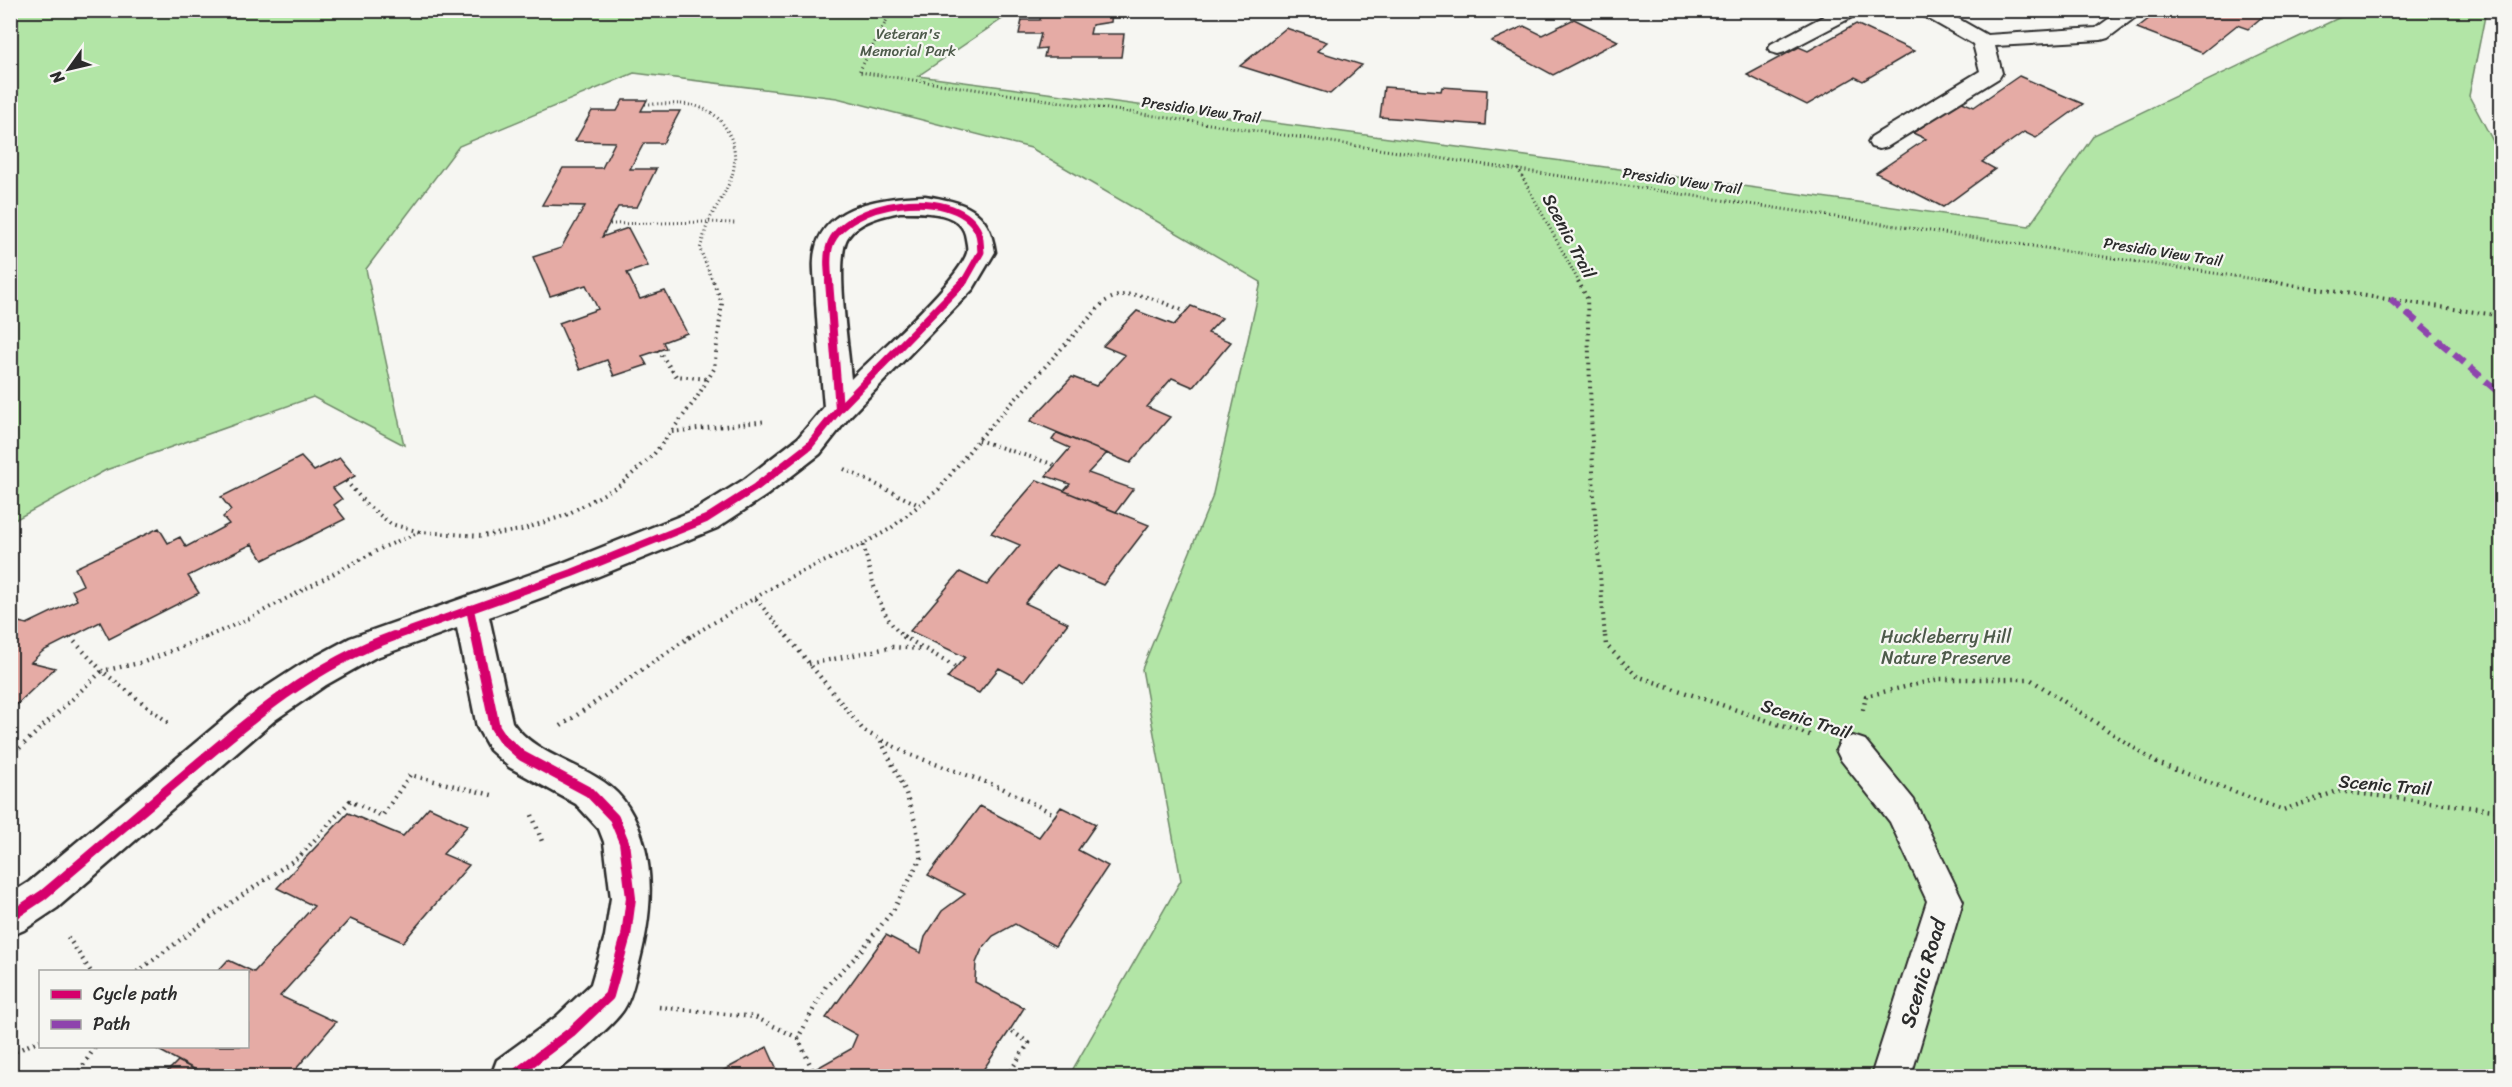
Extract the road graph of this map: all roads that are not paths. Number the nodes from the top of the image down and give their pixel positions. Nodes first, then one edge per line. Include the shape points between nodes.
1 (1851, 10) edge
2 (1927, 10) edge
3 (2135, 10) edge
4 (1983, 41) junction
5 (1778, 48) dead end
6 (1879, 142) dead end
7 (839, 409) junction
8 (470, 609) junction
9 (1853, 750) road end
10 (10, 917) edge
11 (513, 1077) edge
12 (1891, 1077) edge

1 - 5 lane
2 - 4 lane
3 - 4 lane via 2101,34
4 - 6 lane via 1991,73
7 - 7 street via 828,268 830,243 841,227 866,212 903,204 936,204 962,213 977,229 981,252 963,282
7 - 8 street via 809,446 706,519
8 - 10 street via 362,648 262,709 43,895
8 - 11 street via 495,727 522,756 589,792 614,818 624,842 631,898 626,936 609,996 571,1032
9 - 12 lane, Scenic Road via 1902,811 1945,901

